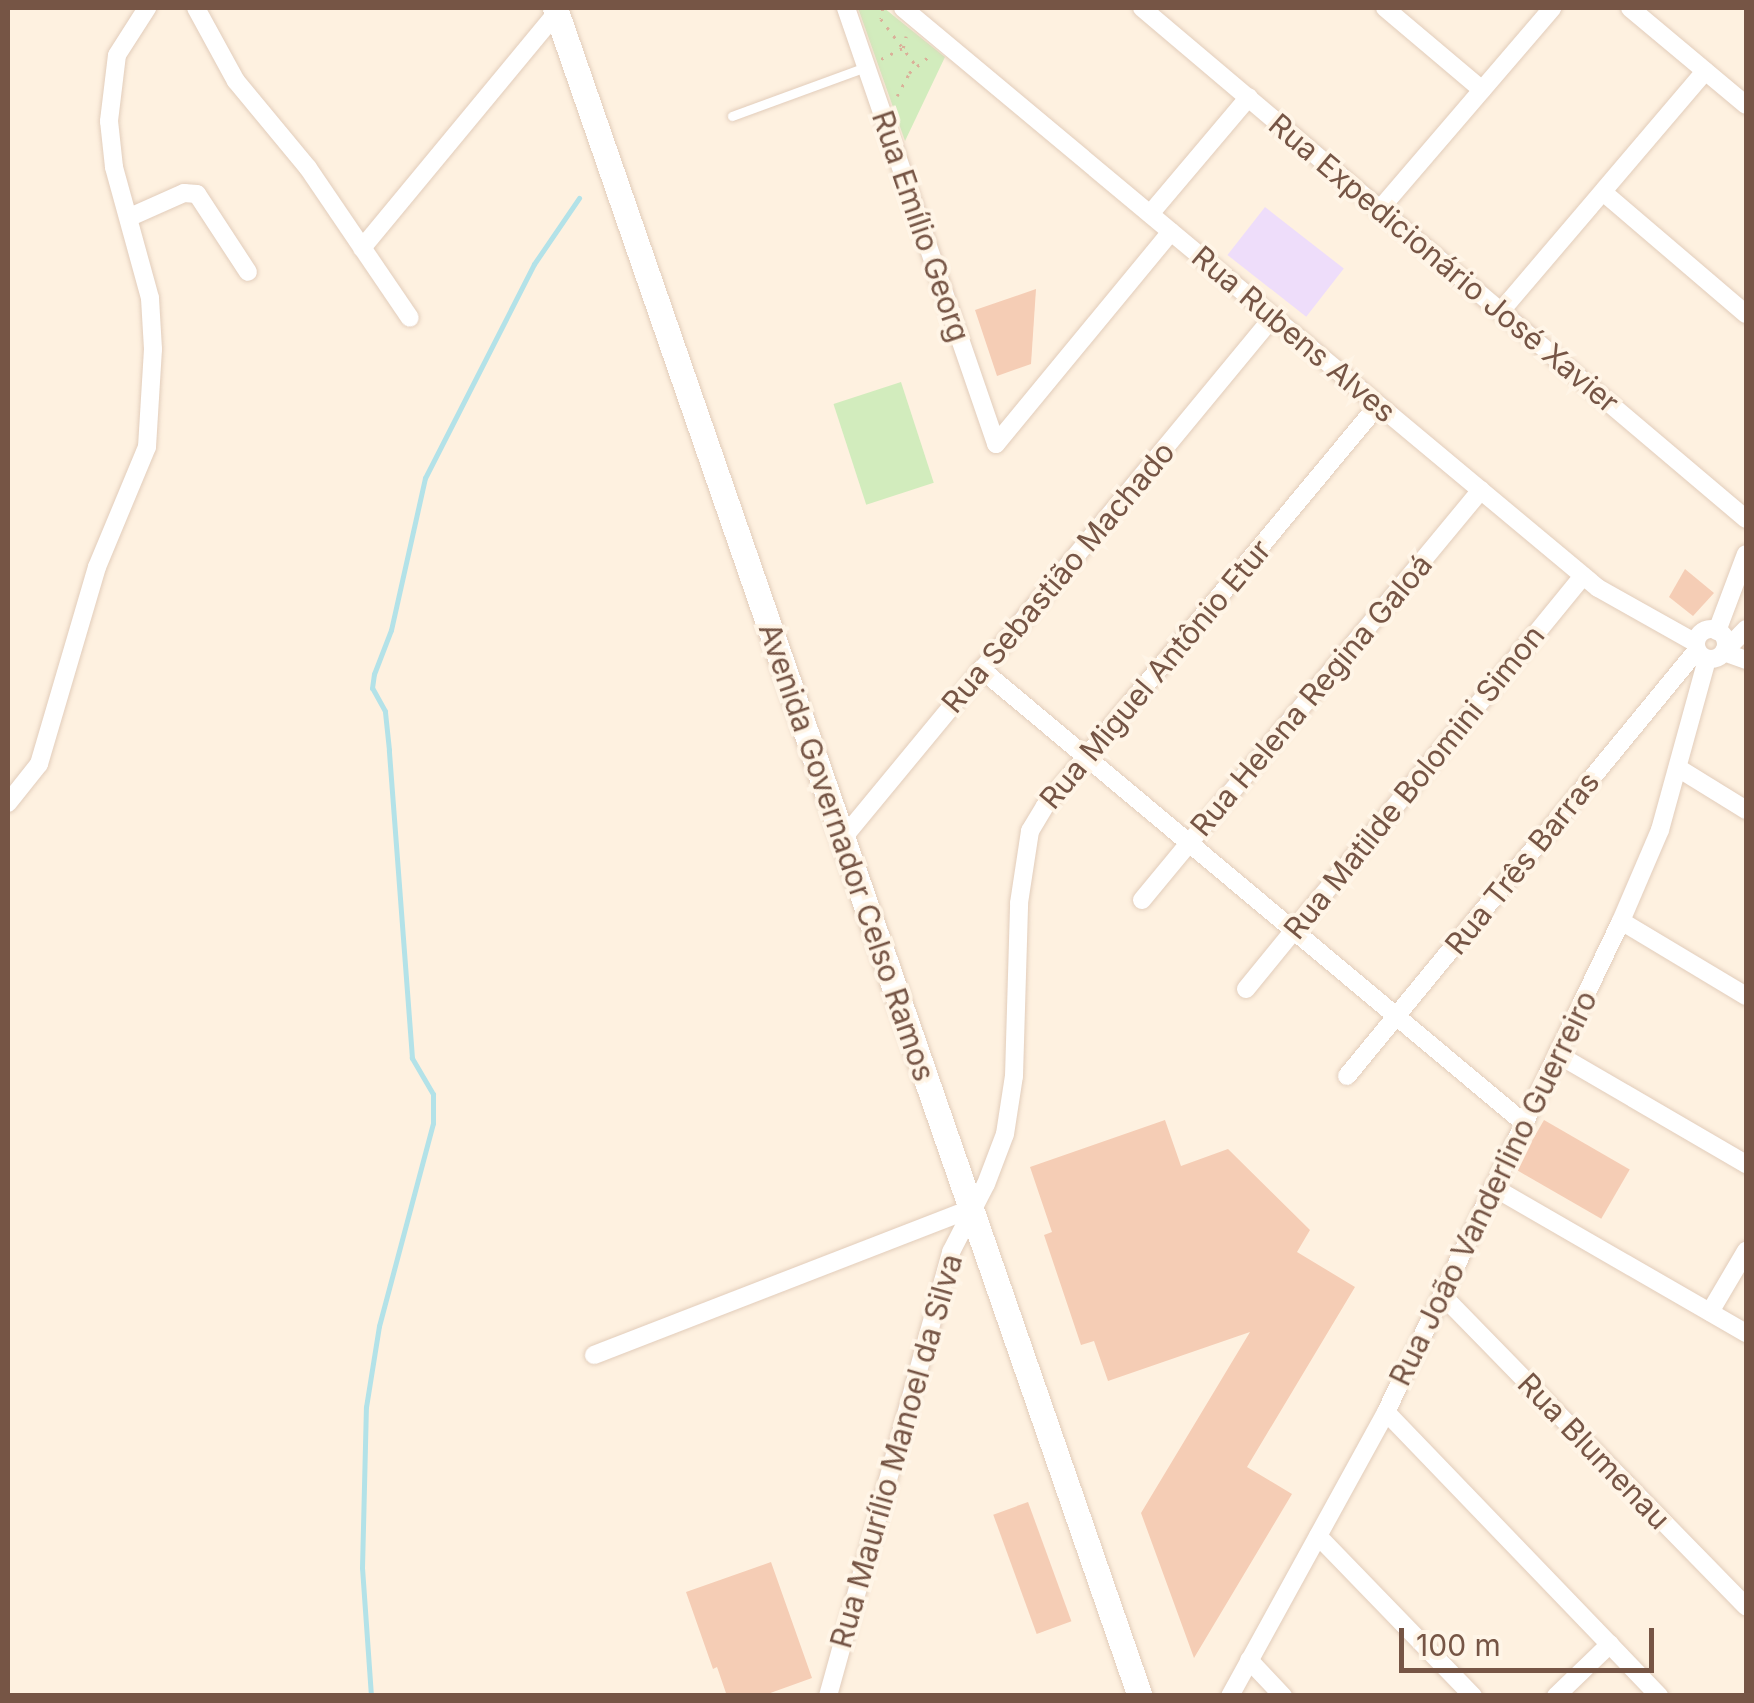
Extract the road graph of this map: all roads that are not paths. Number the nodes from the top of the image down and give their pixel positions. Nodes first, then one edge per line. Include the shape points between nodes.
1 (148, 8) edge
2 (196, 8) edge
3 (846, 8) edge
4 (1142, 8) edge
5 (1385, 8) edge
6 (1552, 8) edge
7 (1630, 8) edge
8 (556, 10) edge
9 (907, 11) edge
10 (866, 66) junction
11 (1705, 71) junction
12 (1482, 90) junction
13 (1249, 98) junction
14 (1746, 105) edge
15 (732, 116) dead end
16 (1603, 192) junction
17 (1380, 209) junction
18 (1150, 214) junction
19 (130, 218) junction
20 (1171, 232) junction
21 (362, 248) junction
22 (248, 272) dead end
23 (1501, 312) junction
24 (1746, 314) edge
25 (1273, 317) junction
26 (410, 318) dead end
27 (1378, 405) junction
28 (1481, 490) junction
29 (1746, 519) edge
30 (1746, 554) edge
31 (1583, 576) junction
32 (1746, 630) edge
33 (1706, 651) junction
34 (1746, 660) edge
35 (981, 669) junction
36 (1086, 756) junction
37 (1678, 768) junction
38 (8, 803) edge
39 (1746, 810) edge
40 (843, 838) junction
41 (1189, 843) junction
42 (1142, 900) dead end
43 (1620, 921) junction
44 (1294, 930) junction
45 (1246, 989) dead end
46 (1746, 996) edge
47 (1396, 1016) junction
48 (1557, 1054) junction
49 (1347, 1076) dead end
50 (1524, 1123) junction
51 (1746, 1164) edge
52 (1493, 1187) junction
53 (971, 1209) junction
54 (1746, 1251) edge
55 (1442, 1296) junction
56 (1710, 1312) junction
57 (1746, 1333) edge
58 (594, 1355) dead end
59 (1386, 1412) junction
60 (1318, 1536) junction
61 (1746, 1606) edge
62 (1610, 1644) junction
63 (1249, 1660) junction
64 (828, 1696) edge
65 (1140, 1696) edge
66 (1230, 1696) edge
67 (1284, 1696) edge
68 (1472, 1696) edge
69 (1556, 1696) edge
70 (1659, 1696) edge

1 - 19 street via 117,55 110,93 114,166
2 - 21 street via 247,97 308,168
3 - 10 street, Rua Emílio Georg
4 - 13 street, Rua Expedicionário José Xavier
5 - 12 street
6 - 12 street
7 - 11 street
8 - 21 street
8 - 40 main road, Avenida Governador Celso Ramos
9 - 18 street, Rua Rubens Alves
10 - 15 lane
10 - 20 street, Rua Emílio Georg via 996,444
11 - 14 street
11 - 16 street
12 - 17 street
13 - 17 street, Rua Expedicionário José Xavier
13 - 18 street
16 - 23 street
16 - 24 street
17 - 23 street, Rua Expedicionário José Xavier
18 - 20 street, Rua Rubens Alves
19 - 22 street via 184,192 197,194
19 - 38 street via 150,298 147,447 97,566 39,764
20 - 25 street, Rua Rubens Alves
21 - 26 street
23 - 29 street, Rua Expedicionário José Xavier
25 - 27 street, Rua Rubens Alves
25 - 35 street, Rua Sebastião Machado
27 - 28 street, Rua Rubens Alves
27 - 36 street, Rua Miguel Antônio Etur
28 - 31 street, Rua Rubens Alves
28 - 41 street, Rua Helena Regina Galoá
30 - 33 street via 1717,631 1704,632
31 - 33 street, Rua Rubens Alves
31 - 44 street, Rua Matilde Bolomini Simon
32 - 33 street, Rua Três Barras
33 - 34 street, Rua Rubens Alves
33 - 37 street, Rua João Vanderlino Guerreiro
33 - 47 street, Rua Três Barras
35 - 36 street
35 - 40 street, Rua Sebastião Machado
36 - 41 street
36 - 53 street, Rua Miguel Antônio Etur via 1037,817 1026,847 1016,932 1011,1106 996,1162
37 - 39 street
37 - 43 street, Rua João Vanderlino Guerreiro via 1660,830
40 - 53 main road, Avenida Governador Celso Ramos
41 - 42 street, Rua Helena Regina Galoá
41 - 44 street
43 - 46 street
43 - 48 street, Rua João Vanderlino Guerreiro
44 - 45 street, Rua Matilde Bolomini Simon
44 - 47 street
47 - 49 street, Rua Três Barras
47 - 50 street
48 - 50 street, Rua João Vanderlino Guerreiro
48 - 51 street
50 - 52 street, Rua João Vanderlino Guerreiro
52 - 55 street, Rua João Vanderlino Guerreiro
52 - 56 street
53 - 58 street
53 - 64 street, Rua Maurílio Manoel da Silva via 951,1252
53 - 65 main road, Avenida Governador Celso Ramos
54 - 56 street
55 - 59 street, Rua João Vanderlino Guerreiro
55 - 61 street, Rua Blumenau
56 - 57 street
59 - 60 street, Rua João Vanderlino Guerreiro
59 - 62 street
60 - 63 street, Rua João Vanderlino Guerreiro
60 - 68 street
62 - 69 street
62 - 70 street
63 - 66 street, Rua João Vanderlino Guerreiro
63 - 67 street

